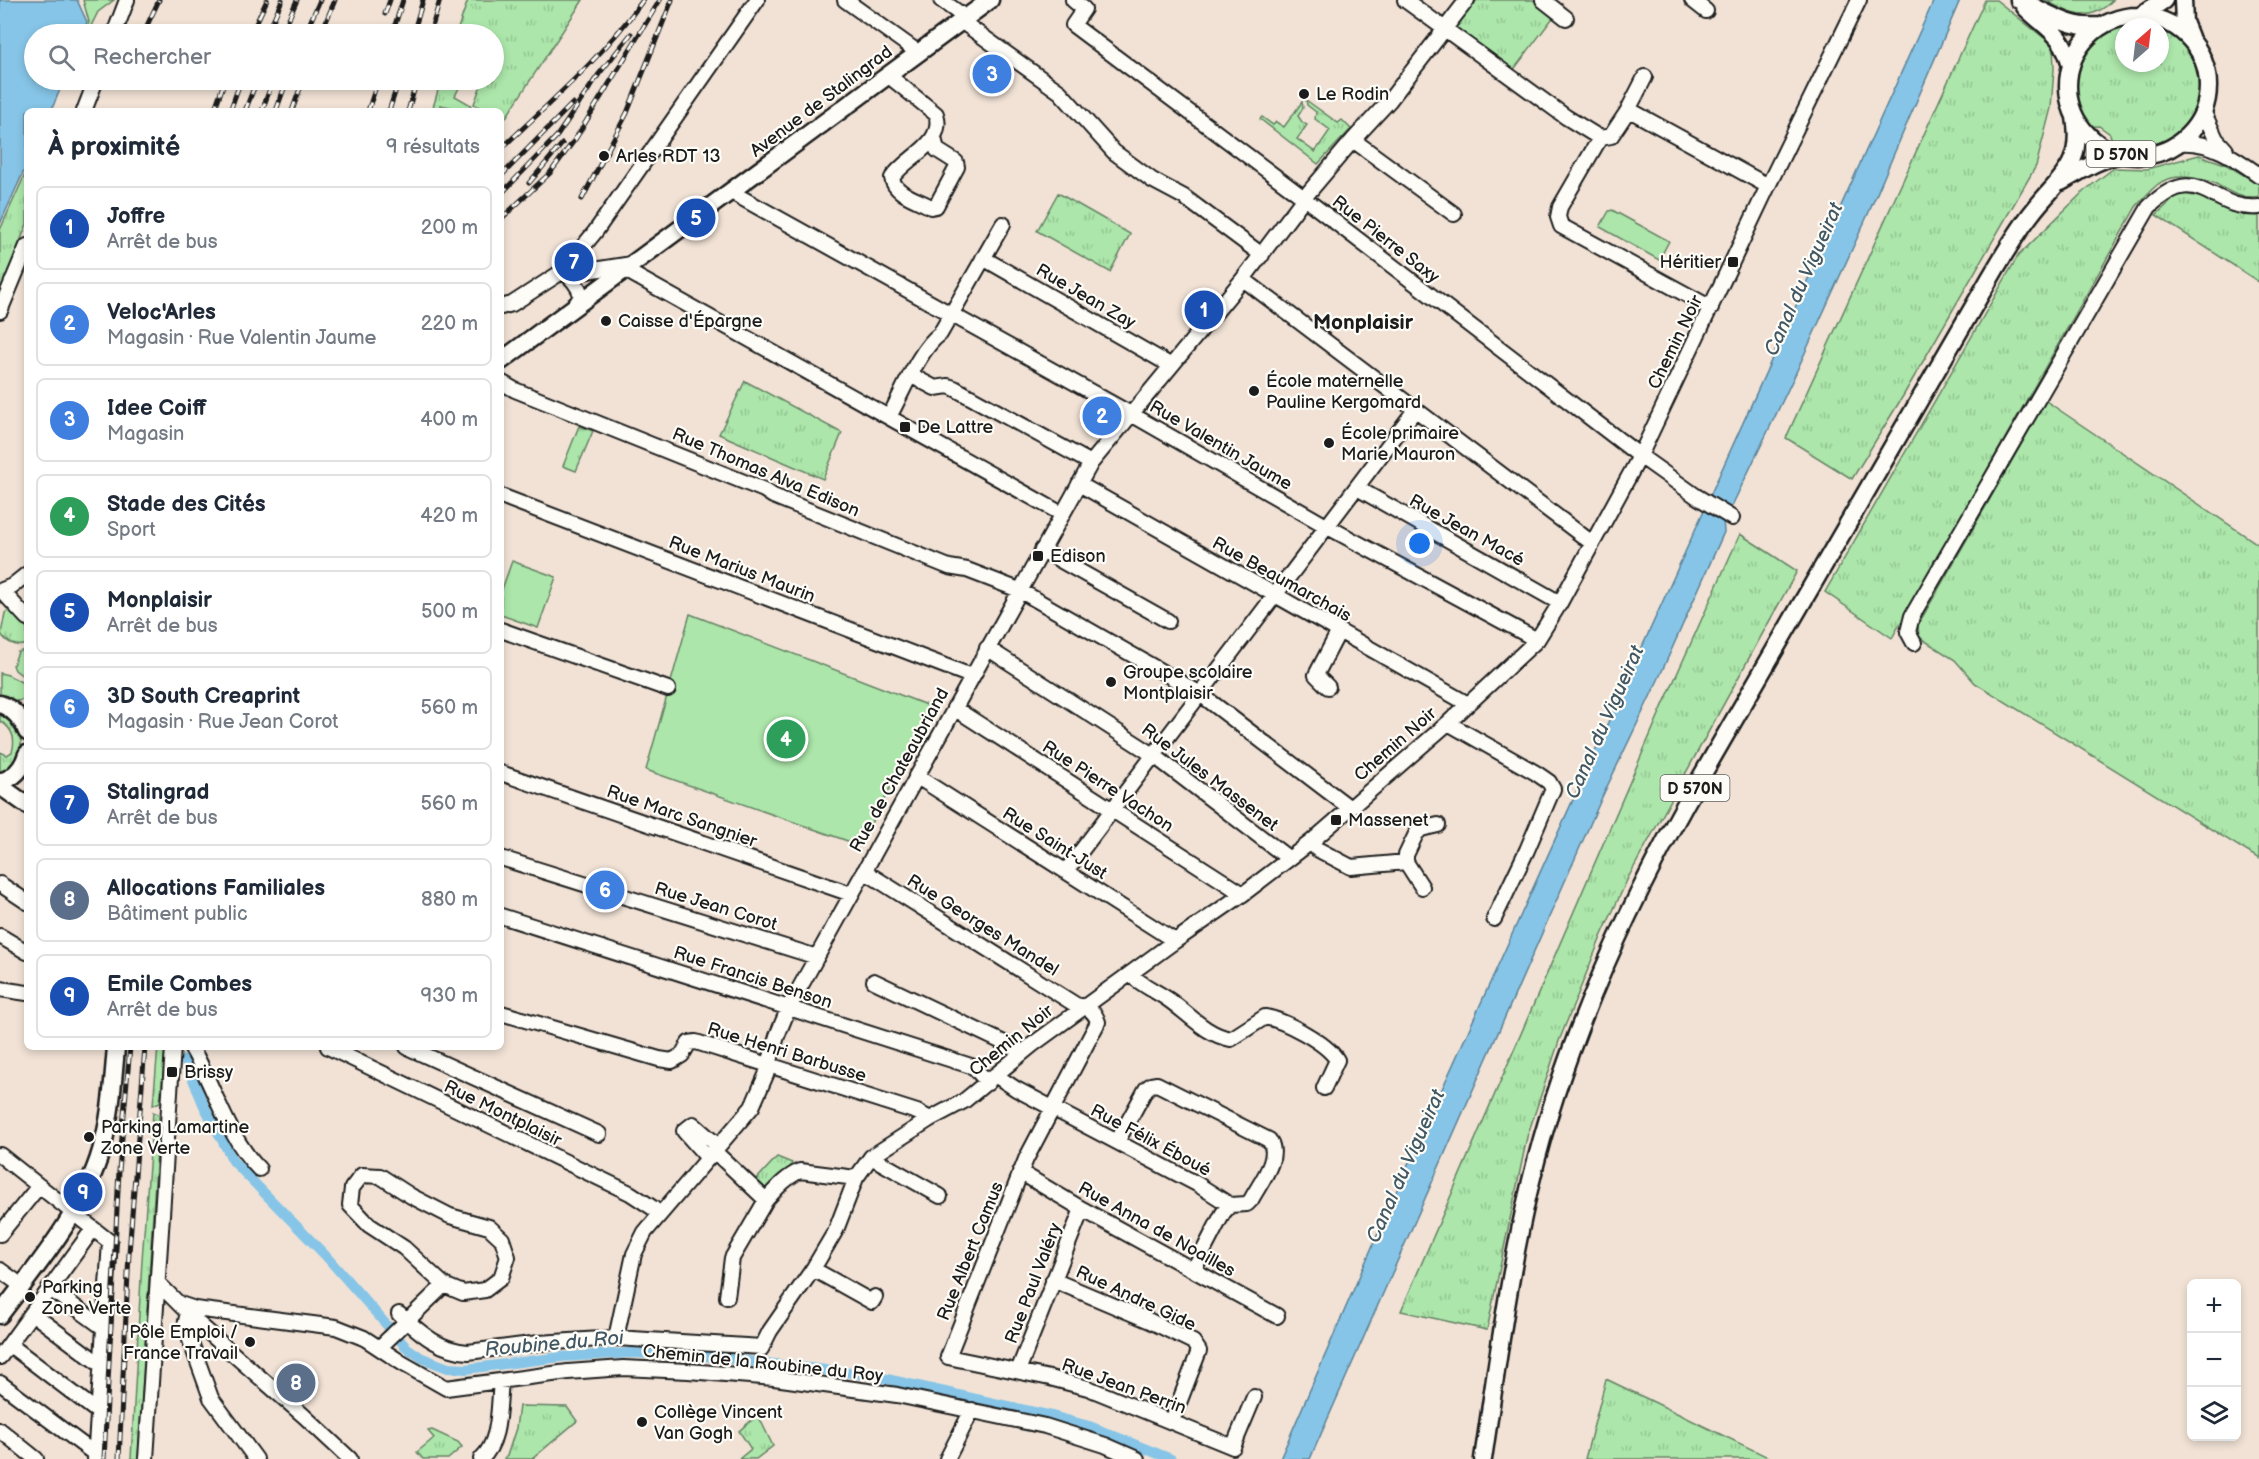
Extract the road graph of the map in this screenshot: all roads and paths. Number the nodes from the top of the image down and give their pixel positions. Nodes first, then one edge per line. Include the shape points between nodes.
1 (127, 0) edge
2 (757, 0) edge
3 (845, 0) edge
4 (941, 0) edge
5 (990, 0) edge
6 (1073, 0) edge
7 (1405, 0) edge
8 (1467, 0) edge
9 (1543, 0) edge
10 (1692, 0) edge
11 (1859, 0) edge
12 (2019, 0) edge
13 (2164, 0) edge
14 (2183, 0) edge
15 (1706, 11) dead end
16 (2140, 16) junction
17 (1566, 18) dead end
18 (964, 20) junction
19 (118, 24) edge
20 (2102, 26) junction
21 (1445, 29) junction
22 (2190, 38) junction
23 (919, 53) junction
24 (2071, 66) junction
25 (889, 76) junction
26 (1645, 77) dead end
27 (92, 90) edge
28 (85, 108) edge
29 (1627, 112) junction
30 (2204, 112) junction
31 (2075, 117) junction
32 (934, 138) junction
33 (1600, 138) junction
34 (1353, 140) junction
35 (2180, 143) junction
36 (2121, 154) junction
37 (2232, 156) junction
38 (2259, 175) edge
39 (2060, 183) junction
40 (1768, 186) junction
41 (731, 192) junction
42 (1304, 198) junction
43 (2259, 207) edge
44 (1454, 214) dead end
45 (1003, 224) dead end
46 (1262, 255) junction
47 (983, 258) junction
48 (24, 263) edge
49 (630, 267) junction
50 (563, 271) junction
51 (1243, 279) junction
52 (504, 306) edge
53 (574, 308) junction
54 (1711, 308) junction
55 (0, 311) edge
56 (950, 315) junction
57 (504, 359) edge
58 (1170, 365) junction
59 (912, 376) junction
60 (504, 384) edge
61 (1415, 410) junction
62 (1131, 414) junction
63 (889, 417) junction
64 (1640, 456) junction
65 (1091, 463) junction
66 (1079, 484) junction
67 (1357, 488) junction
68 (504, 497) edge
69 (1062, 514) junction
70 (1732, 518) dead end
71 (1328, 527) junction
72 (1592, 543) junction
73 (1042, 550) junction
74 (24, 576) edge
75 (1019, 590) junction
76 (1, 591) edge
77 (1275, 595) junction
78 (1560, 603) junction
79 (24, 615) edge
80 (1167, 621) dead end
81 (504, 631) edge
82 (1339, 631) junction
83 (1537, 640) junction
84 (1914, 643) dead end
85 (987, 648) junction
86 (971, 676) junction
87 (1328, 687) dead end
88 (668, 689) dead end
89 (1199, 693) junction
90 (1468, 704) junction
91 (13, 707) edge
92 (954, 708) junction
93 (1448, 723) junction
94 (24, 726) edge
95 (1152, 754) junction
96 (24, 765) edge
97 (504, 774) edge
98 (916, 776) junction
99 (0, 784) edge
100 (24, 803) edge
101 (1350, 808) junction
102 (1111, 810) junction
103 (1438, 825) dead end
104 (1311, 842) junction
105 (1288, 858) junction
106 (504, 859) edge
107 (1406, 862) junction
108 (864, 871) junction
109 (1066, 871) junction
110 (0, 884) edge
111 (1422, 887) dead end
112 (851, 894) junction
113 (1243, 894) junction
114 (24, 900) edge
115 (504, 917) edge
116 (1494, 918) dead end
117 (0, 936) edge
118 (1175, 941) junction
119 (24, 950) edge
120 (817, 957) junction
121 (1130, 974) junction
122 (874, 981) dead end
123 (0, 989) edge
124 (24, 990) edge
125 (1083, 1006) junction
126 (789, 1007) junction
127 (504, 1014) edge
128 (116, 1050) edge
129 (173, 1050) edge
130 (192, 1050) edge
131 (334, 1050) edge
132 (414, 1050) edge
133 (1023, 1052) junction
134 (769, 1065) junction
135 (992, 1079) junction
136 (1324, 1088) dead end
137 (1053, 1108) junction
138 (930, 1119) junction
139 (599, 1134) dead end
140 (1117, 1142) junction
141 (713, 1152) junction
142 (871, 1156) junction
143 (2, 1162) edge
144 (259, 1169) dead end
145 (1020, 1172) junction
146 (856, 1178) junction
147 (39, 1186) junction
148 (940, 1196) dead end
149 (766, 1200) junction
150 (1230, 1205) junction
151 (1082, 1209) junction
152 (73, 1213) junction
153 (659, 1215) junction
154 (93, 1229) junction
155 (0, 1234) edge
156 (813, 1269) junction
157 (1194, 1269) junction
158 (0, 1270) edge
159 (1053, 1280) junction
160 (158, 1283) junction
161 (444, 1285) junction
162 (22, 1286) junction
163 (49, 1288) junction
164 (727, 1297) dead end
165 (875, 1297) dead end
166 (184, 1308) junction
167 (33, 1314) junction
168 (0, 1315) edge
169 (1277, 1316) dead end
170 (403, 1320) junction
171 (104, 1328) junction
172 (616, 1338) junction
173 (10, 1345) junction
174 (382, 1345) junction
175 (0, 1357) edge
176 (948, 1357) joint
177 (101, 1365) junction
178 (1018, 1371) junction
179 (501, 1382) junction
180 (0, 1383) edge
181 (1254, 1397) dead end
182 (972, 1410) junction
183 (98, 1412) junction
184 (1172, 1420) junction
185 (0, 1430) edge
186 (95, 1456) edge
187 (36, 1459) edge
188 (146, 1459) edge
189 (256, 1459) edge
190 (350, 1459) edge
191 (481, 1459) edge
192 (947, 1459) edge
193 (1137, 1459) edge
194 (1483, 1459) edge

1 - 19 street
2 - 50 street via 595,232
3 - 23 street
4 - 18 street
5 - 18 main road, Avenue de Stalingrad
6 - 42 street, Rue Pierre Saxy via 1084,9 1073,25
7 - 21 street
8 - 21 street, Rue de Chateaubriand
9 - 17 street
10 - 15 street
11 - 40 street, Chemin Noir
12 - 20 main road via 2061,21
12 - 24 main road via 2062,42
13 - 16 main road, D 570N
14 - 22 main road, D 570N via 2184,22
16 - 20 main road, D 570N
16 - 22 main road, D 570N via 2168,22
18 - 23 main road, Avenue de Stalingrad
18 - 46 street via 1060,92 1114,152 1152,180 1184,197
20 - 24 main road, D 570N via 2083,43
21 - 33 street
21 - 34 street, Rue de Chateaubriand
22 - 30 main road, D 570N via 2206,66 2209,85
23 - 25 main road, Avenue de Stalingrad
24 - 31 main road, D 570N via 2068,93
25 - 32 street via 936,114 939,121
25 - 41 main road, Avenue de Stalingrad
26 - 29 street
27 - 28 street
29 - 33 street via 1611,136
29 - 40 street
30 - 35 main road, D 570N
30 - 37 street via 2216,139
31 - 36 main road, D 570N via 2096,142
31 - 39 main road, D 570N via 2079,135 2076,151
32 - 32 street via 892,178 900,191 932,207 957,167 956,162 937,150
33 - 54 street via 1560,207 1558,217 1562,226
34 - 42 street, Rue de Chateaubriand
34 - 44 street
35 - 36 main road, D 570N via 2155,155
35 - 37 street via 2206,144
36 - 39 main road, D 570N via 2093,163
37 - 38 street
39 - 194 main road, D 570N via 2032,213 1986,285 1686,803 1613,945 1576,1035 1531,1180
40 - 54 street, Chemin Noir
41 - 49 main road, Avenue de Stalingrad
41 - 56 street, Rue Valentin Jaume
42 - 46 street, Rue de Chateaubriand
42 - 64 street, Rue Pierre Saxy
43 - 84 street via 2235,206 2196,187 2178,186 2150,207 1912,616 1908,632
45 - 47 street
46 - 51 street, Rue de Chateaubriand
47 - 56 street
47 - 58 street, Rue Jean Zay
48 - 55 street
49 - 50 street
49 - 53 main road, Avenue de Stalingrad
49 - 63 street
50 - 52 street
50 - 53 street via 580,291
51 - 58 street, Rue de Chateaubriand
51 - 61 street
53 - 57 main road, Avenue de Stalingrad
54 - 64 street, Chemin Noir
56 - 59 street
56 - 62 street, Rue Valentin Jaume
58 - 62 street, Rue de Chateaubriand
59 - 63 street
59 - 65 street via 927,386 954,388
60 - 75 street, Rue Thomas Alva Edison via 784,501
61 - 67 street
61 - 72 street
62 - 65 street, Rue de Chateaubriand
62 - 71 street, Rue Valentin Jaume
63 - 69 street
64 - 70 street, Rue Pierre Saxy
64 - 72 street, Chemin Noir
65 - 66 street, Rue de Chateaubriand
66 - 69 street, Rue de Chateaubriand
66 - 77 street, Rue Beaumarchais
67 - 71 street
67 - 78 street, Rue Jean Macé
68 - 86 street, Rue Marius Maurin
69 - 73 street, Rue de Chateaubriand
71 - 77 street
71 - 83 street, Rue Valentin Jaume
72 - 78 street, Chemin Noir
73 - 75 street, Rue de Chateaubriand
73 - 80 street
74 - 76 street
75 - 85 street, Rue de Chateaubriand
75 - 89 street, Rue Thomas Alva Edison
76 - 79 street
77 - 82 street, Rue Beaumarchais
77 - 89 street
78 - 83 street, Chemin Noir
81 - 88 street
82 - 87 street via 1316,675
82 - 90 street, Rue Beaumarchais
83 - 90 street, Chemin Noir
85 - 86 street, Rue de Chateaubriand
85 - 95 street, Rue Jules Massenet
86 - 92 street, Rue de Chateaubriand
89 - 95 street
89 - 101 street, Rue Thomas Alva Edison
90 - 93 street, Chemin Noir
91 - 94 main road
92 - 98 street, Rue de Chateaubriand
92 - 102 street, Rue Pierre Vachon
93 - 101 street, Chemin Noir
93 - 116 street via 1536,773 1553,789
95 - 102 street
95 - 105 street, Rue Jules Massenet
96 - 99 main road
97 - 112 street, Rue Marc Sangnier
98 - 108 street, Rue de Chateaubriand
98 - 109 street, Rue Saint-Just
99 - 100 main road
101 - 104 street, Chemin Noir
102 - 109 street
102 - 113 street, Rue Pierre Vachon
103 - 107 street via 1420,829
104 - 105 street, Chemin Noir
104 - 107 street via 1351,867
105 - 113 street, Chemin Noir
106 - 120 street, Rue Jean Corot
107 - 111 street
108 - 112 street, Rue de Chateaubriand
108 - 125 street, Rue Georges Mandel
109 - 118 street, Rue Saint-Just
110 - 114 street
112 - 120 street, Rue de Chateaubriand
113 - 118 street, Chemin Noir
115 - 126 street, Rue Francis Benson
117 - 119 street
118 - 121 street, Chemin Noir
120 - 126 street, Rue de Chateaubriand
121 - 125 street, Chemin Noir
121 - 136 street via 1223,1038 1232,1039 1265,1017 1276,1019 1331,1050 1337,1060
122 - 133 street
123 - 124 street
125 - 133 street, Chemin Noir
125 - 137 street, Rue Albert Camus via 1095,1014 1098,1022
126 - 134 street, Rue de Chateaubriand
126 - 135 street, Rue Francis Benson via 974,1067
127 - 134 street, Rue Henri Barbusse via 659,1059 672,1061 682,1055 689,1043 696,1042
128 - 152 main road via 101,1153
129 - 160 street
130 - 144 street via 219,1106
131 - 153 street, Rue Montplaisir via 630,1193
132 - 139 street
133 - 135 street, Chemin Noir
134 - 138 street, Rue Henri Barbusse
134 - 141 street, Rue de Chateaubriand via 752,1107
135 - 137 street, Rue Francis Benson
135 - 138 street, Chemin Noir via 964,1101
137 - 140 street, Rue Félix Éboué
137 - 145 street, Rue Albert Camus
138 - 142 street, Chemin Noir
140 - 150 street, Rue Félix Éboué
140 - 150 street via 1146,1089 1157,1084 1269,1140 1273,1156 1251,1200
141 - 149 street
141 - 153 street, Rue de Chateaubriand
142 - 146 street, Chemin Noir
142 - 148 street
143 - 147 street
145 - 151 street, Rue Anna de Noailles
145 - 176 street, Rue Albert Camus
146 - 149 street via 800,1171
146 - 156 street, Chemin Noir via 836,1230
147 - 152 street
147 - 155 street
149 - 164 street via 732,1258
150 - 157 street
151 - 157 street, Rue Anna de Noailles
151 - 159 street, Rue Paul Valéry
152 - 154 street
152 - 162 main road
153 - 172 street, Rue de Chateaubriand via 634,1254
154 - 163 street
154 - 171 street via 110,1242
156 - 165 street via 872,1302
156 - 172 street, Chemin Noir via 761,1348
157 - 169 street, Rue Anna de Noailles
158 - 162 street
159 - 178 street, Rue Paul Valéry
159 - 184 street, Rue Andre Gide via 1193,1342 1199,1351
160 - 166 street
160 - 188 street
161 - 161 street via 463,1293 485,1290 501,1278 508,1257 501,1239 489,1227 450,1216 380,1176 362,1175 352,1188 350,1205 369,1226 404,1248
161 - 170 street
162 - 168 main road
163 - 167 street
163 - 171 street
166 - 174 street, Chemin de la Roubine du Roy via 336,1327
166 - 189 street via 185,1326 211,1398
166 - 190 street
167 - 173 street
167 - 177 street
170 - 172 street via 435,1343 457,1352
170 - 174 street
171 - 177 street
173 - 175 street
173 - 183 street
174 - 179 street, Chemin de la Roubine du Roy via 418,1374 446,1388
176 - 178 street, Rue Jean Perrin
177 - 183 street
178 - 184 street, Rue Jean Perrin via 1088,1388
179 - 182 street, Chemin de la Roubine du Roy via 612,1369 688,1371 827,1384
179 - 191 street via 496,1432
180 - 186 street
181 - 184 street, Rue Jean Perrin via 1233,1447
182 - 192 street
182 - 193 street, Chemin de la Roubine du Roy via 1077,1436
183 - 186 street
185 - 187 street

